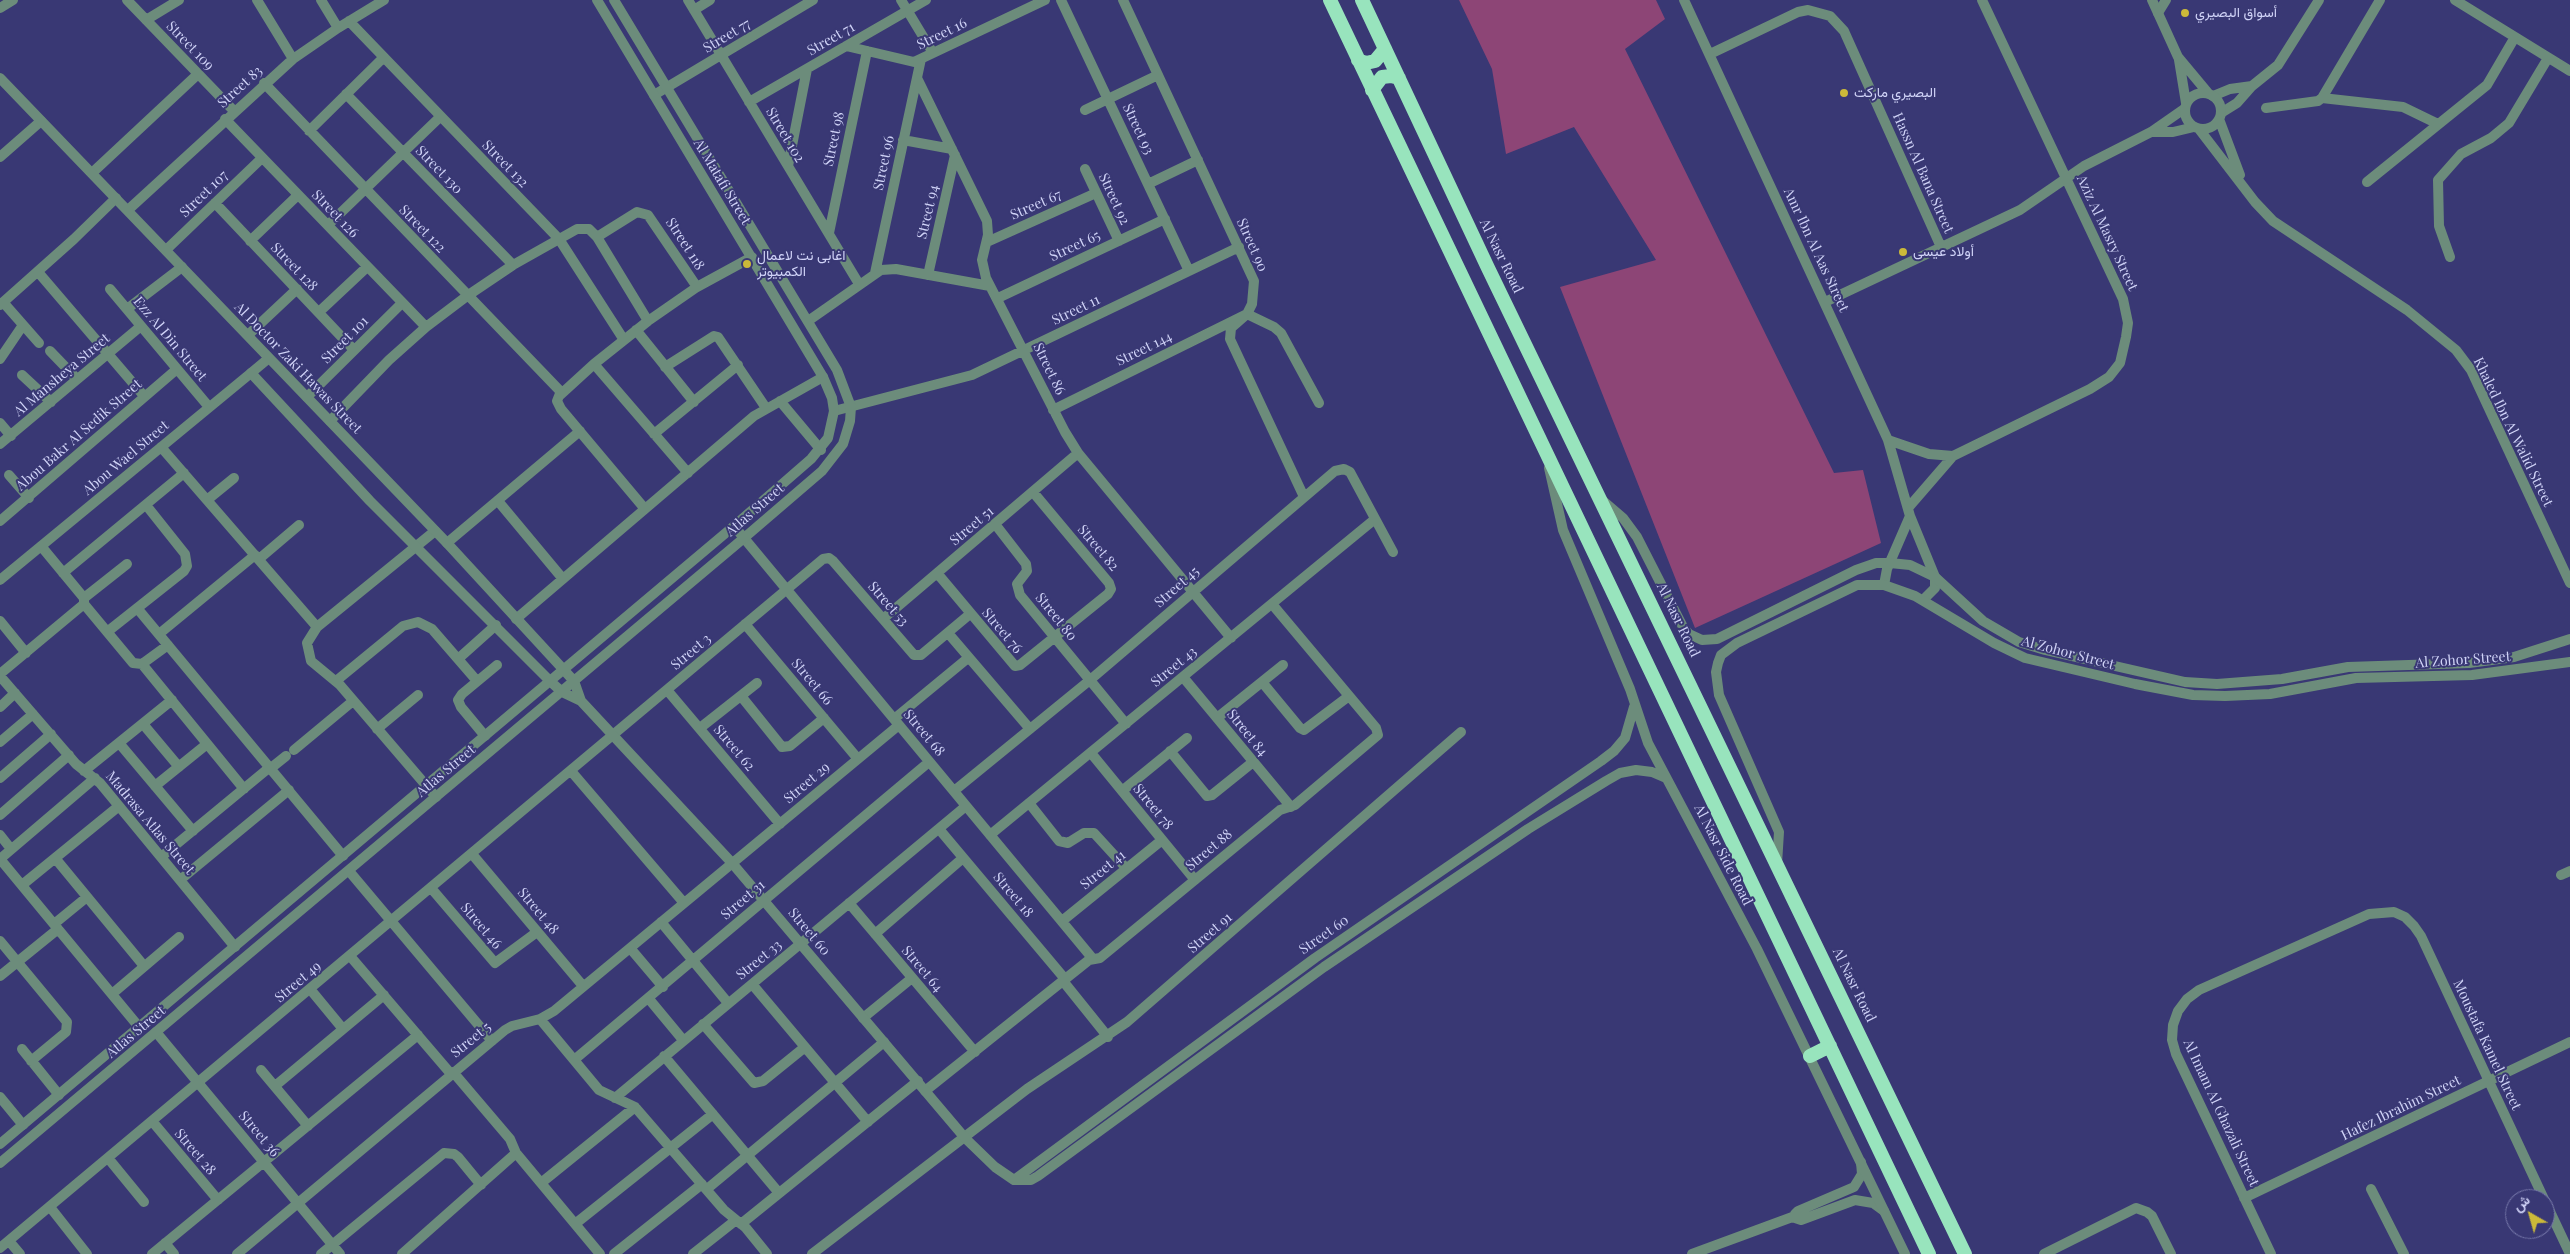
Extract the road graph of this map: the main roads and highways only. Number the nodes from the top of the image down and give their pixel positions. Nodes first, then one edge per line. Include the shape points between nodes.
1 (1330, 0) edge
2 (1362, 0) edge
3 (1385, 48) junction
4 (1358, 60) junction
5 (1400, 78) junction
6 (1372, 90) junction
7 (1830, 1046) junction
8 (1810, 1056) road end
9 (1929, 1254) edge
10 (1964, 1254) edge

1 - 4 highway
2 - 3 highway, Al Nasr Road
3 - 4 highway via 1374,61
3 - 5 highway, Al Nasr Road
4 - 6 highway
5 - 6 highway via 1382,77
5 - 10 highway, Al Nasr Road via 1488,268
6 - 7 highway
7 - 8 highway
7 - 9 highway

